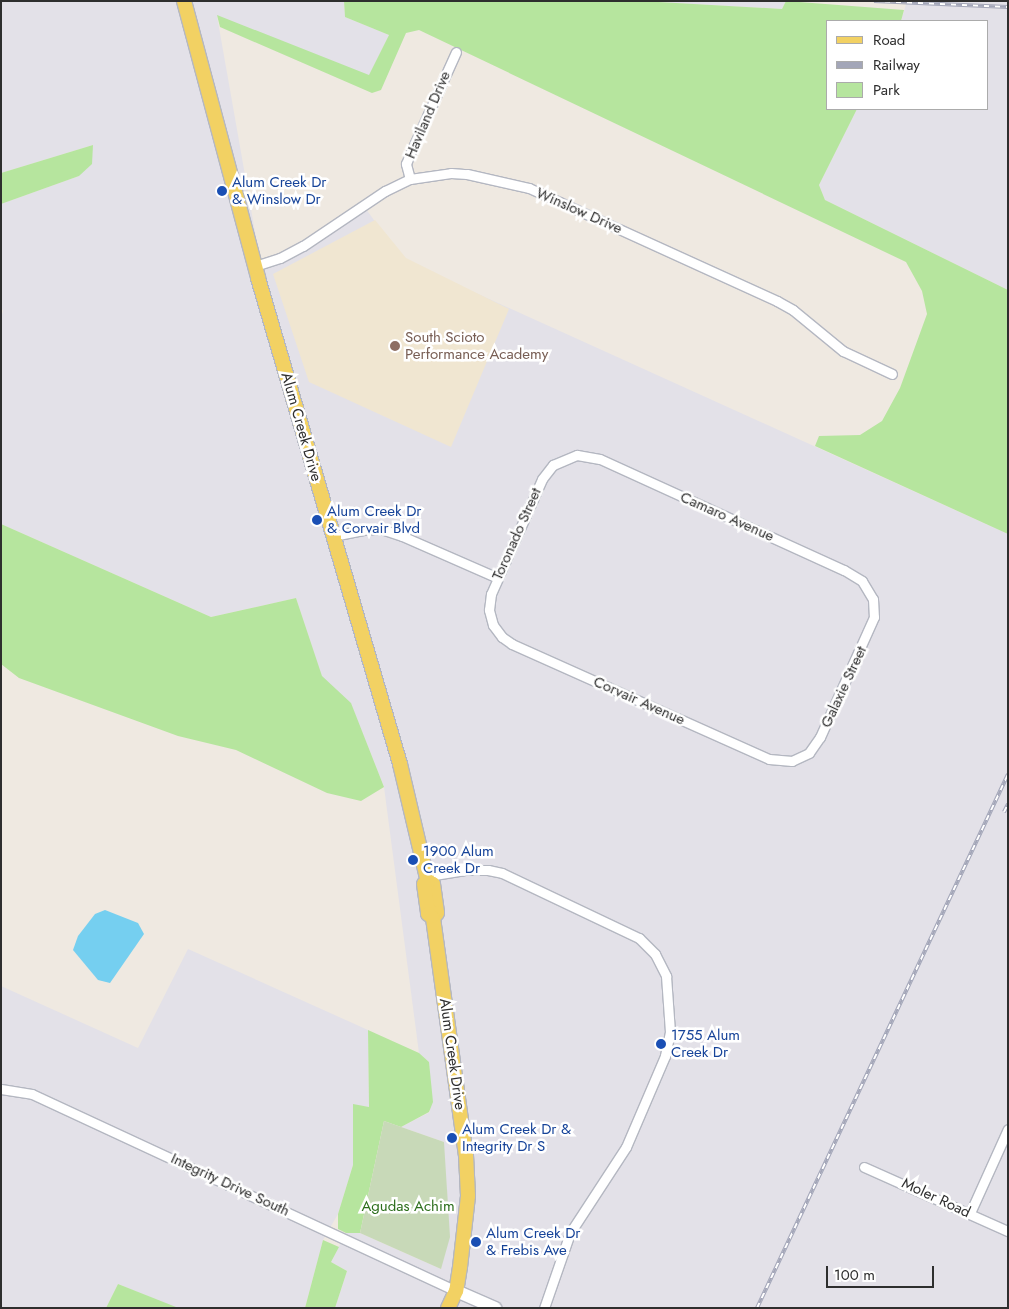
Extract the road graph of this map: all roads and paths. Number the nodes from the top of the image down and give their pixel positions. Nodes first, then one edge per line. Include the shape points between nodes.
1 (184, 1) edge
2 (456, 52) dead end
3 (410, 179) junction
4 (255, 266) junction
5 (892, 374) dead end
6 (569, 457) joint
7 (333, 536) junction
8 (498, 578) junction
9 (873, 599) joint
10 (493, 625) joint
11 (792, 761) joint
12 (428, 879) junction
13 (1, 1089) edge
14 (1008, 1129) edge
15 (864, 1167) dead end
16 (970, 1214) junction
17 (1008, 1231) edge
18 (456, 1291) junction
19 (448, 1308) edge
20 (495, 1308) edge
21 (544, 1308) edge

1 - 4 main road, Alum Creek Drive
2 - 3 street, Haviland Drive via 406,164
3 - 4 street, Winslow Drive via 385,191 302,246
3 - 5 street, Winslow Drive via 467,174 530,188 777,301 844,351
4 - 7 main road, Alum Creek Drive
6 - 8 street, Toronado Street via 553,465 542,479
6 - 9 street, Camaro Avenue via 585,455 600,459 844,570 862,581
7 - 8 street via 357,530 384,530
7 - 12 main road, Alum Creek Drive via 400,764
8 - 10 street, Toronado Street via 489,610
9 - 11 street, Galaxie Street via 874,617 868,634 820,737 809,752
10 - 11 street, Corvair Avenue via 512,644 769,759
12 - 18 main road, Alum Creek Drive via 433,884 436,913 433,918 467,1166 466,1225
12 - 21 street via 464,870 502,873 639,938 655,954 666,976 670,1032 665,1056 626,1147 570,1233
13 - 18 street, Integrity Drive South via 32,1094
14 - 16 street
15 - 16 street, Moler Road
16 - 17 street, Moler Road
18 - 19 main road, Alum Creek Drive
18 - 20 main road

